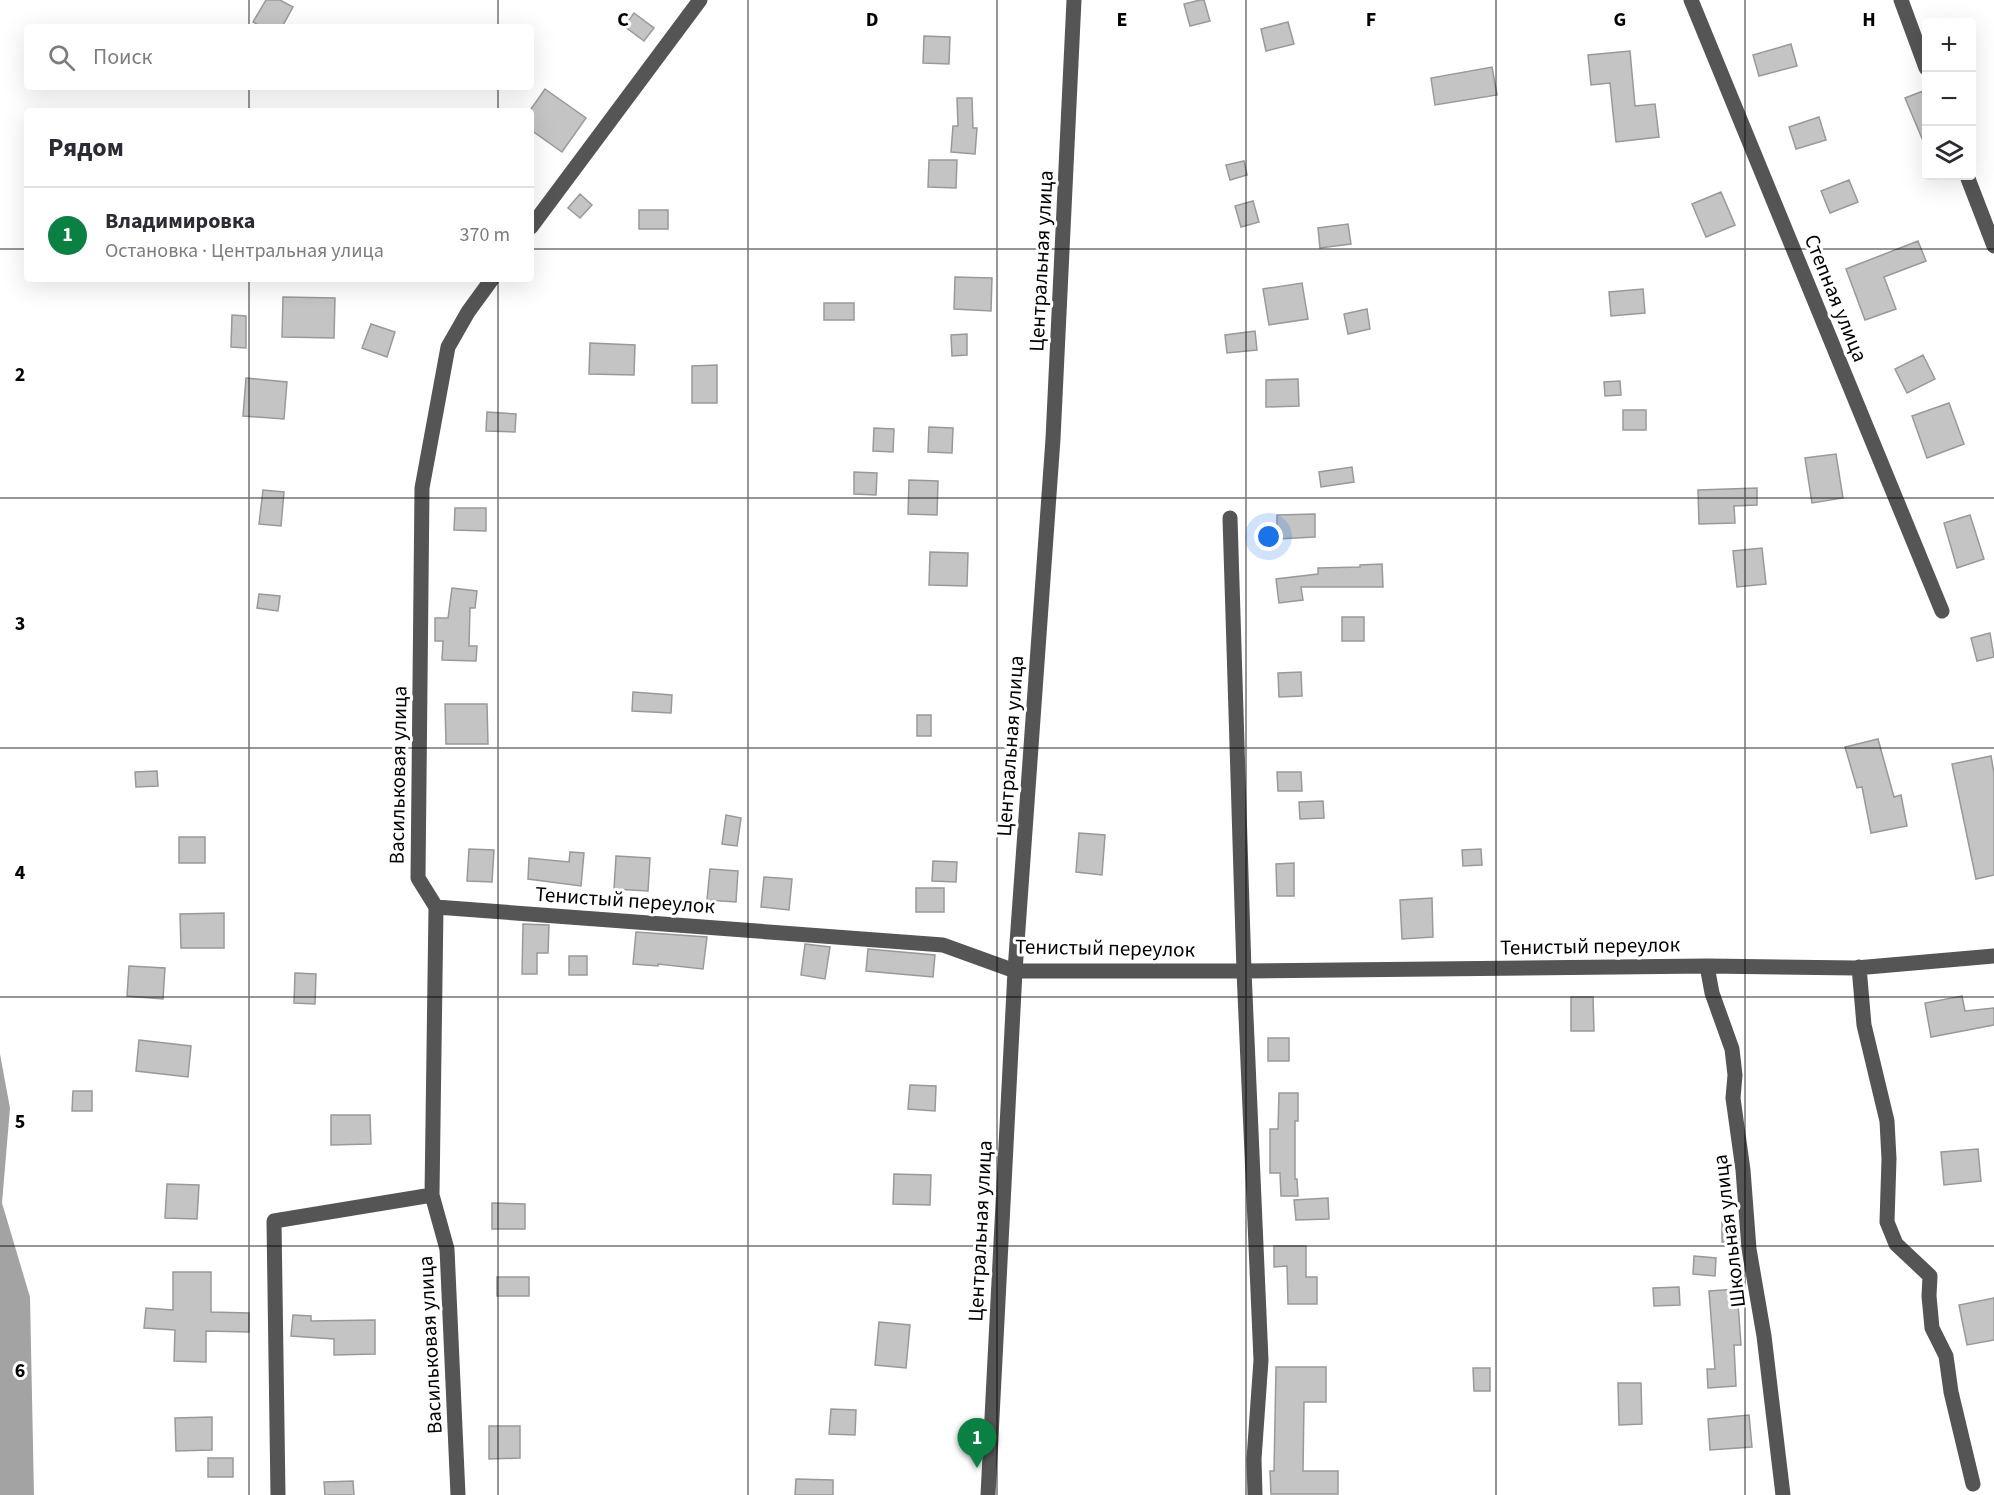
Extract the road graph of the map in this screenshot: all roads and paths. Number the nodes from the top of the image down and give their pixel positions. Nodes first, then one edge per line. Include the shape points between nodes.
1 (700, 0) edge
2 (1074, 0) edge
3 (1691, 0) edge
4 (1901, 0) edge
5 (1922, 57) edge
6 (1969, 180) edge
7 (534, 223) edge
8 (1994, 246) edge
9 (490, 282) edge
10 (1230, 518) dead end
11 (1942, 611) dead end
12 (436, 907) junction
13 (1994, 956) edge
14 (1707, 966) junction
15 (1859, 967) junction
16 (1015, 971) junction
17 (1244, 971) junction
18 (432, 1195) junction
19 (1973, 1484) dead end
20 (278, 1495) edge
21 (458, 1495) edge
22 (988, 1495) edge
23 (1255, 1495) edge
24 (1783, 1495) edge

1 - 7 street
2 - 16 street, Центральная улица via 1053,439
3 - 11 street, Степная улица
4 - 5 street
6 - 8 street
9 - 12 street, Васильковая улица via 448,347 422,488 418,878
10 - 17 street
12 - 16 street, Тенистый переулок via 943,945
12 - 18 street, Васильковая улица
13 - 15 street, Тенистый переулок
14 - 15 street, Тенистый переулок
14 - 17 street, Тенистый переулок
14 - 24 street, Школьная улица via 1712,993 1732,1048 1749,1249
15 - 19 street via 1864,1025 1887,1121 1887,1222 1896,1244 1930,1276 1932,1328 1946,1356
16 - 17 street, Тенистый переулок
16 - 22 street, Центральная улица
17 - 23 street via 1261,1360
18 - 20 street via 274,1221
18 - 21 street, Васильковая улица via 447,1249

